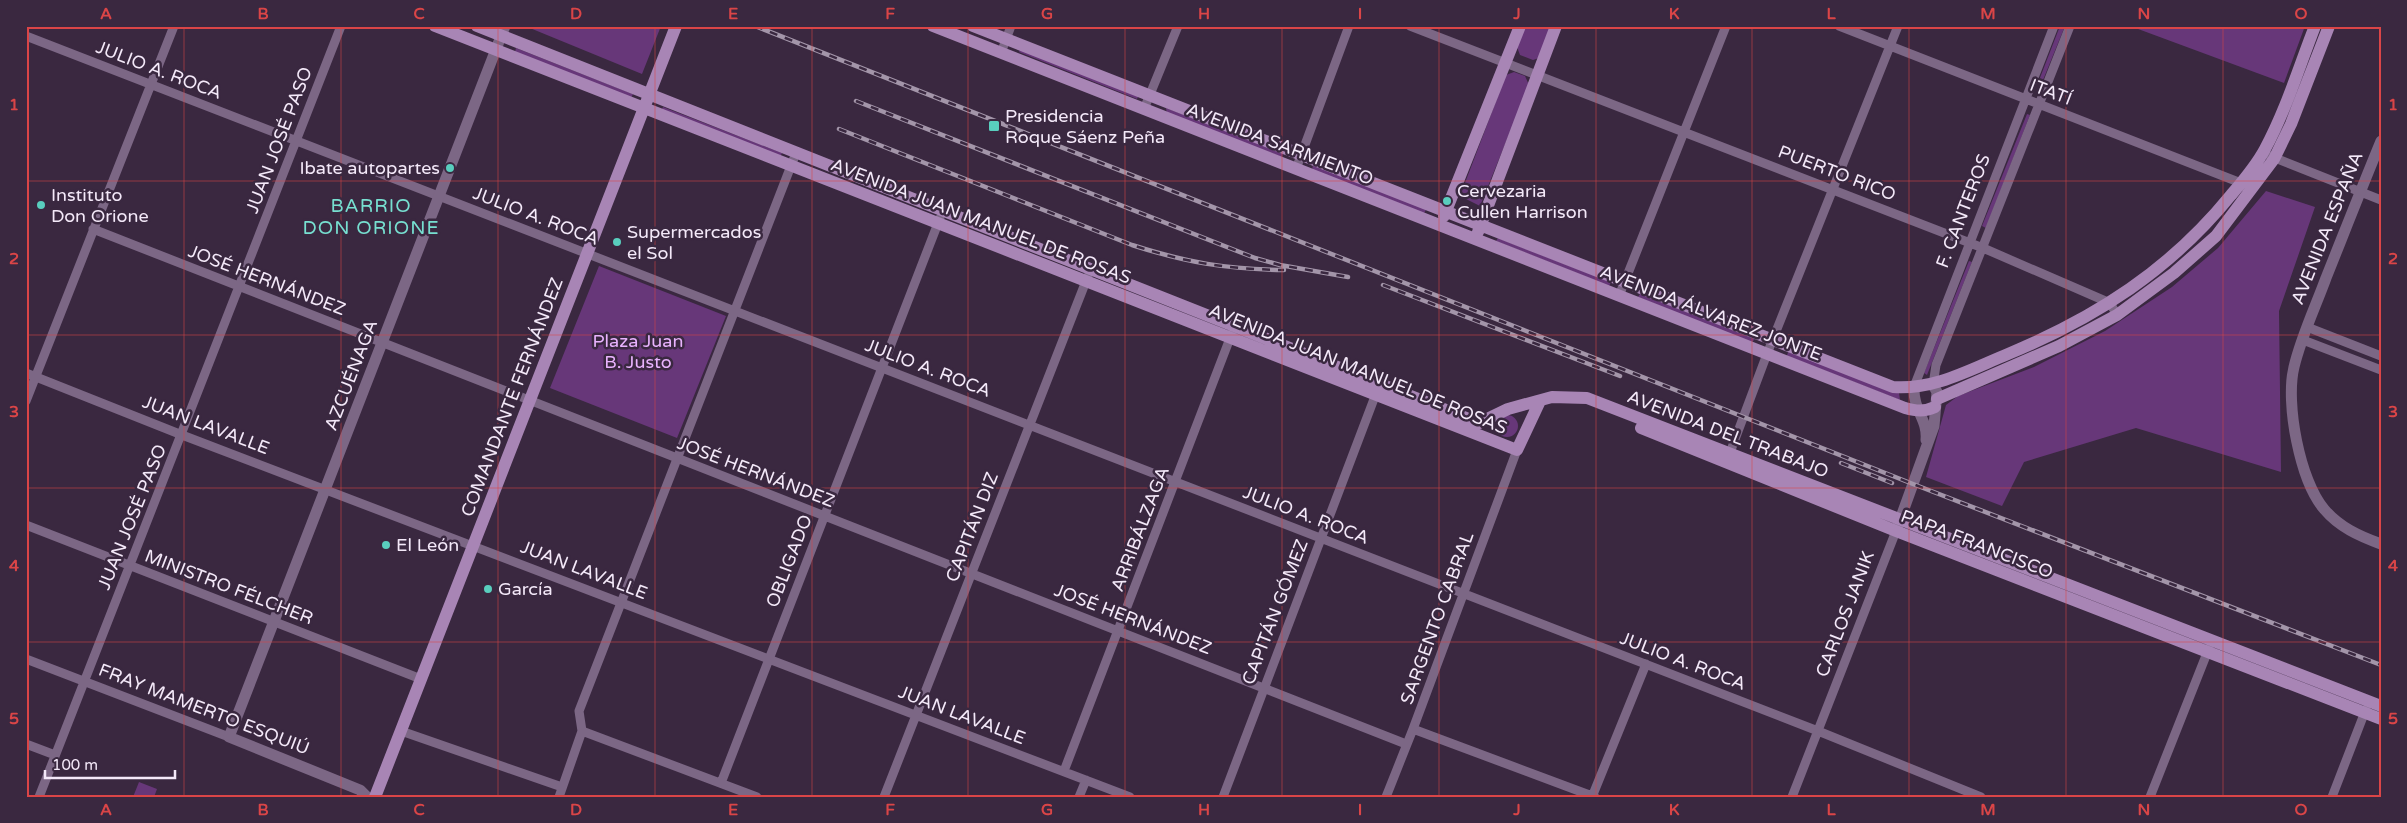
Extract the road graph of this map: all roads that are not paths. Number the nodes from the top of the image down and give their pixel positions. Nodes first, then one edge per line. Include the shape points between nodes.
1 (174, 26) edge
2 (341, 26) edge
3 (435, 26) edge
4 (477, 26) edge
5 (676, 26) edge
6 (932, 26) edge
7 (974, 26) edge
8 (1011, 26) edge
9 (1178, 26) edge
10 (1349, 26) edge
11 (1410, 26) edge
12 (1520, 26) edge
13 (1556, 26) edge
14 (1726, 26) edge
15 (1839, 26) edge
16 (1898, 26) edge
17 (2054, 26) edge
18 (2070, 26) edge
19 (2315, 26) edge
20 (2329, 26) edge
21 (504, 31) edge
22 (26, 36) edge
23 (1006, 39) junction
24 (1890, 46) junction
25 (496, 50) junction
26 (1001, 53) junction
27 (1506, 63) junction
28 (1536, 75) junction
29 (151, 85) junction
30 (649, 94) junction
31 (1150, 96) junction
32 (2026, 99) junction
33 (2040, 104) junction
34 (644, 108) junction
35 (1144, 109) junction
36 (1685, 131) junction
37 (297, 141) junction
38 (2381, 141) edge
39 (796, 152) junction
40 (1302, 154) junction
41 (2269, 156) junction
42 (791, 166) junction
43 (1296, 169) junction
44 (2245, 187) junction
45 (1834, 190) junction
46 (2360, 192) junction
47 (439, 196) junction
48 (2381, 200) edge
49 (942, 210) junction
50 (1446, 210) junction
51 (938, 223) junction
52 (1481, 224) junction
53 (1440, 225) junction
54 (93, 229) junction
55 (1475, 239) junction
56 (1969, 242) junction
57 (1983, 248) junction
58 (587, 254) junction
59 (1088, 275) junction
60 (1625, 282) junction
61 (240, 287) junction
62 (1619, 296) junction
63 (2110, 303) junction
64 (735, 311) junction
65 (2117, 315) junction
66 (2307, 328) junction
67 (1233, 332) junction
68 (1773, 340) junction
69 (2303, 340) junction
70 (383, 343) junction
71 (1766, 354) junction
72 (2381, 356) edge
73 (882, 368) junction
74 (2381, 370) edge
75 (26, 372) edge
76 (36, 376) junction
77 (1933, 385) junction
78 (1914, 387) junction
79 (1378, 389) junction
80 (26, 401) edge
81 (530, 401) junction
82 (1540, 401) junction
83 (1936, 403) junction
84 (1508, 409) junction
85 (1917, 411) junction
86 (1484, 422) junction
87 (1029, 425) junction
88 (1529, 425) junction
89 (182, 435) junction
90 (1487, 438) junction
91 (1926, 443) junction
92 (1517, 450) junction
93 (677, 458) junction
94 (1728, 458) junction
95 (1175, 482) junction
96 (326, 488) junction
97 (824, 516) junction
98 (26, 525) edge
99 (1898, 525) junction
100 (1321, 538) junction
101 (2381, 544) edge
102 (473, 545) junction
103 (130, 566) junction
104 (971, 574) junction
105 (1463, 593) junction
106 (622, 601) junction
107 (274, 622) junction
108 (1118, 631) junction
109 (2209, 646) junction
110 (769, 658) junction
111 (26, 659) edge
112 (1646, 664) junction
113 (421, 679) junction
114 (84, 681) junction
115 (1264, 688) junction
116 (2371, 707) edge
117 (916, 715) junction
118 (2381, 719) edge
119 (1414, 729) junction
120 (401, 731) junction
121 (582, 731) junction
122 (1818, 731) junction
123 (229, 737) junction
124 (26, 744) edge
125 (1406, 744) junction
126 (55, 755) junction
127 (1064, 771) junction
128 (1086, 780) junction
129 (721, 783) junction
130 (562, 787) junction
131 (740, 794) edge
132 (1593, 796) edge
133 (1977, 796) edge
134 (39, 797) edge
135 (367, 797) edge
136 (375, 797) edge
137 (558, 797) edge
138 (757, 797) edge
139 (884, 797) edge
140 (1079, 797) edge
141 (1130, 797) edge
142 (1224, 797) edge
143 (1386, 797) edge
144 (1792, 797) edge
145 (2150, 797) edge
146 (2332, 797) edge

1 - 29 street
2 - 37 street, JUAN JOSÉ PASO
3 - 25 main road, AVENIDA JUAN MANUEL DE ROSAS
4 - 21 main road, AVENIDA JUAN MANUEL DE ROSAS
5 - 30 main road, COMANDANTE FERNÁNDEZ
6 - 26 main road, AVENIDA SARMIENTO
7 - 23 main road, AVENIDA SARMIENTO
8 - 23 street
9 - 31 street
10 - 40 street
11 - 27 street, PUERTO RICO
12 - 27 main road
13 - 28 main road
14 - 36 street
15 - 24 street, ITATÍ
16 - 24 street
17 - 32 street, F. CANTEROS
18 - 33 street, F. CANTEROS
19 - 41 main road via 2278,123
20 - 41 main road via 2291,124
21 - 25 street, AZCUÉNAGA
21 - 30 main road, AVENIDA JUAN MANUEL DE ROSAS
22 - 29 street, JULIO A. ROCA
23 - 26 street
23 - 31 main road, AVENIDA SARMIENTO
24 - 32 street, ITATÍ
24 - 45 street
25 - 34 main road, AVENIDA JUAN MANUEL DE ROSAS
25 - 47 street, AZCUÉNAGA
26 - 35 main road, AVENIDA SARMIENTO
27 - 28 street, PUERTO RICO
27 - 50 main road
28 - 36 street, PUERTO RICO
28 - 52 main road
29 - 37 street, JULIO A. ROCA
29 - 54 street
30 - 34 main road, COMANDANTE FERNÁNDEZ
30 - 39 main road, AVENIDA JUAN MANUEL DE ROSAS
31 - 35 street
31 - 40 main road, AVENIDA SARMIENTO
32 - 33 street, ITATÍ
32 - 56 street, F. CANTEROS
33 - 44 street, ITATÍ
33 - 57 street, F. CANTEROS
34 - 42 main road, AVENIDA JUAN MANUEL DE ROSAS
34 - 58 main road, COMANDANTE FERNÁNDEZ
35 - 43 main road, AVENIDA SARMIENTO
36 - 45 street, PUERTO RICO
36 - 60 street
37 - 47 street, JULIO A. ROCA
37 - 61 street, JUAN JOSÉ PASO
38 - 46 street, AVENIDA ESPAÑA
39 - 42 street
39 - 49 main road, AVENIDA JUAN MANUEL DE ROSAS
40 - 43 street
40 - 50 main road, AVENIDA SARMIENTO
41 - 44 main road
41 - 46 street
42 - 51 main road, AVENIDA JUAN MANUEL DE ROSAS
42 - 64 street
43 - 53 main road, AVENIDA SARMIENTO
44 - 63 main road, AVENIDA ÁLVAREZ JONTE via 2188,243
44 - 65 main road via 2216,236 2174,273
45 - 56 street, PUERTO RICO
45 - 68 street
46 - 48 street
46 - 66 street, AVENIDA ESPAÑA
47 - 58 street, JULIO A. ROCA
47 - 70 street, AZCUÉNAGA
49 - 51 street, OBLIGADO
49 - 59 main road, AVENIDA JUAN MANUEL DE ROSAS
50 - 52 main road, AVENIDA SARMIENTO
50 - 53 main road
51 - 59 main road, AVENIDA JUAN MANUEL DE ROSAS
51 - 73 street, OBLIGADO
52 - 55 main road
52 - 60 main road, AVENIDA ÁLVAREZ JONTE
53 - 55 main road, AVENIDA SARMIENTO
54 - 61 street, JOSÉ HERNÁNDEZ
54 - 76 street
55 - 62 main road, AVENIDA ÁLVAREZ JONTE
56 - 57 street, PUERTO RICO
56 - 78 street, F. CANTEROS
57 - 63 street, PUERTO RICO
57 - 77 street, F. CANTEROS via 1936,365
58 - 64 street, JULIO A. ROCA
58 - 81 main road, COMANDANTE FERNÁNDEZ
59 - 67 main road, AVENIDA JUAN MANUEL DE ROSAS
59 - 87 street, CAPITÁN DIZ
60 - 62 street
60 - 68 main road, AVENIDA ÁLVAREZ JONTE
61 - 70 street, JOSÉ HERNÁNDEZ
61 - 89 street, JUAN JOSÉ PASO
62 - 71 main road, AVENIDA ÁLVAREZ JONTE
63 - 65 street
63 - 77 main road, AVENIDA ÁLVAREZ JONTE via 2044,339
64 - 73 street, JULIO A. ROCA
64 - 93 street
65 - 83 main road via 2059,346
66 - 69 street
66 - 72 street
67 - 79 main road, AVENIDA JUAN MANUEL DE ROSAS
67 - 95 street, ARRIBÁLZAGA
68 - 71 street
68 - 78 main road, AVENIDA ÁLVAREZ JONTE via 1893,386
69 - 74 street
69 - 101 street via 2291,389 2296,442 2306,474 2322,508 2338,524
70 - 81 street, JOSÉ HERNÁNDEZ
70 - 96 street, AZCUÉNAGA
71 - 85 main road, AVENIDA ÁLVAREZ JONTE
71 - 94 street
73 - 87 street, JULIO A. ROCA
73 - 97 street, OBLIGADO
75 - 76 street, JUAN LAVALLE
76 - 80 street
76 - 89 street, JUAN LAVALLE
77 - 78 main road, AVENIDA ÁLVAREZ JONTE
77 - 83 street, F. CANTEROS via 1937,392
78 - 85 street, F. CANTEROS
79 - 86 main road, AVENIDA JUAN MANUEL DE ROSAS
79 - 90 main road, AVENIDA JUAN MANUEL DE ROSAS
79 - 100 street, CAPITÁN GÓMEZ
81 - 93 street, JOSÉ HERNÁNDEZ
81 - 102 main road, COMANDANTE FERNÁNDEZ
82 - 84 main road, AVENIDA JUAN MANUEL DE ROSAS
82 - 88 main road, AVENIDA JUAN MANUEL DE ROSAS
82 - 94 main road, AVENIDA DEL TRABAJO via 1562,396 1587,398
83 - 85 main road
83 - 91 street, CARLOS JANIK via 1934,426
84 - 86 main road, AVENIDA JUAN MANUEL DE ROSAS
84 - 88 main road via 1520,413
85 - 91 street, CARLOS JANIK via 1926,426
86 - 90 main road
87 - 95 street, JULIO A. ROCA
87 - 104 street, CAPITÁN DIZ
88 - 92 main road, AVENIDA JUAN MANUEL DE ROSAS
89 - 96 street, JUAN LAVALLE
89 - 103 street, JUAN JOSÉ PASO
90 - 92 main road, AVENIDA JUAN MANUEL DE ROSAS
91 - 99 street, CARLOS JANIK
92 - 105 street, SARGENTO CABRAL
93 - 97 street, JOSÉ HERNÁNDEZ
93 - 106 street
94 - 99 main road, AVENIDA DEL TRABAJO
95 - 100 street, JULIO A. ROCA
95 - 108 street, ARRIBÁLZAGA
96 - 102 street, JUAN LAVALLE
96 - 107 street, AZCUÉNAGA
97 - 104 street, JOSÉ HERNÁNDEZ
97 - 110 street, OBLIGADO
98 - 103 street, MINISTRO FÉLCHER
99 - 109 main road, PAPA FRANCISCO
99 - 122 street, CARLOS JANIK
100 - 105 street, JULIO A. ROCA
100 - 115 street, CAPITÁN GÓMEZ
102 - 106 street, JUAN LAVALLE
102 - 113 main road, COMANDANTE FERNÁNDEZ
103 - 107 street, MINISTRO FÉLCHER
103 - 114 street, JUAN JOSÉ PASO
104 - 108 street, JOSÉ HERNÁNDEZ
104 - 117 street, CAPITÁN DIZ
105 - 112 street, JULIO A. ROCA
105 - 119 street, SARGENTO CABRAL
106 - 110 street, JUAN LAVALLE
106 - 121 street via 579,711
107 - 113 street, MINISTRO FÉLCHER
107 - 123 street, AZCUÉNAGA
108 - 115 street, JOSÉ HERNÁNDEZ
108 - 127 street, ARRIBÁLZAGA
109 - 116 main road, PAPA FRANCISCO
109 - 145 street
110 - 117 street, JUAN LAVALLE
110 - 129 street, OBLIGADO
111 - 114 street, FRAY MAMERTO ESQUIÚ
112 - 122 street, JULIO A. ROCA
112 - 132 street
113 - 120 main road, COMANDANTE FERNÁNDEZ
114 - 123 street, FRAY MAMERTO ESQUIÚ
114 - 126 street, JUAN JOSÉ PASO
115 - 125 street, JOSÉ HERNÁNDEZ
115 - 142 street, CAPITÁN GÓMEZ
116 - 118 main road, PAPA FRANCISCO
116 - 146 street
117 - 127 street, JUAN LAVALLE
117 - 139 street, CAPITÁN DIZ
119 - 125 street, SARGENTO CABRAL
119 - 132 street
120 - 130 street
120 - 136 main road, COMANDANTE FERNÁNDEZ
121 - 129 street
121 - 130 street
122 - 133 street, JULIO A. ROCA
122 - 144 street, CARLOS JANIK
123 - 135 street, FRAY MAMERTO ESQUIÚ via 360,790
124 - 126 street
125 - 143 street, SARGENTO CABRAL
126 - 134 street, JUAN JOSÉ PASO
127 - 128 street, JUAN LAVALLE
128 - 140 street
128 - 141 street, JUAN LAVALLE
129 - 131 street
130 - 137 street
131 - 138 street

